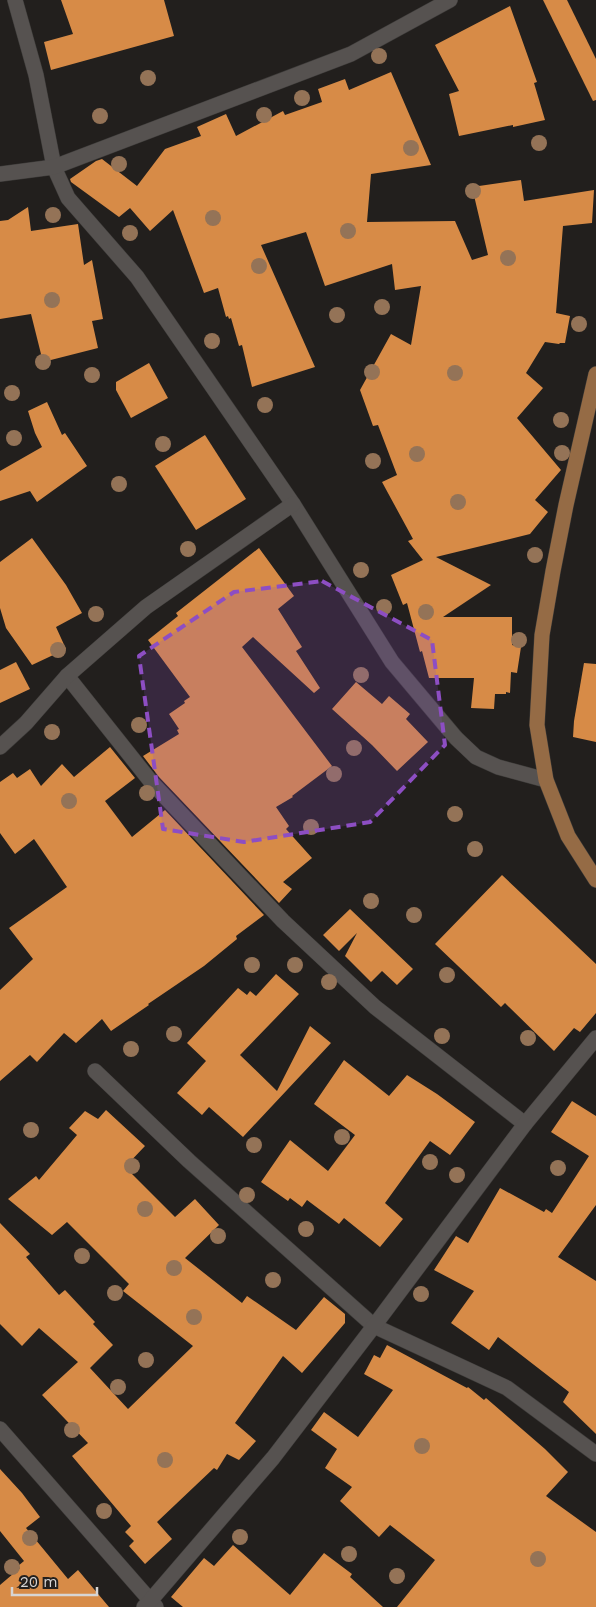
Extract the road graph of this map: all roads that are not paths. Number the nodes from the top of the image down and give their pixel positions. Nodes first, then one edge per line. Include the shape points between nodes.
1 (15, 0) edge
2 (450, 0) edge
3 (54, 167) junction
4 (0, 174) edge
5 (596, 374) edge
6 (293, 504) junction
7 (67, 676) junction
8 (0, 747) edge
9 (546, 780) junction
10 (596, 880) edge
11 (596, 1038) edge
12 (96, 1071) dead end
13 (524, 1124) junction
14 (374, 1326) junction
15 (0, 1429) edge
16 (596, 1454) edge
17 (150, 1605) edge

1 - 3 street via 36,75
2 - 3 street via 351,54
3 - 4 street
3 - 6 street via 68,198 137,277
5 - 9 main road via 564,515 542,635 537,725
6 - 7 street via 146,607
6 - 9 street via 392,662 456,738 476,757 498,767
7 - 8 street
7 - 13 street via 152,783 282,921 375,1006
9 - 10 main road via 568,836
11 - 13 street
12 - 14 street via 190,1161
13 - 14 street
14 - 16 street via 507,1388
14 - 17 street via 273,1458
15 - 17 street

